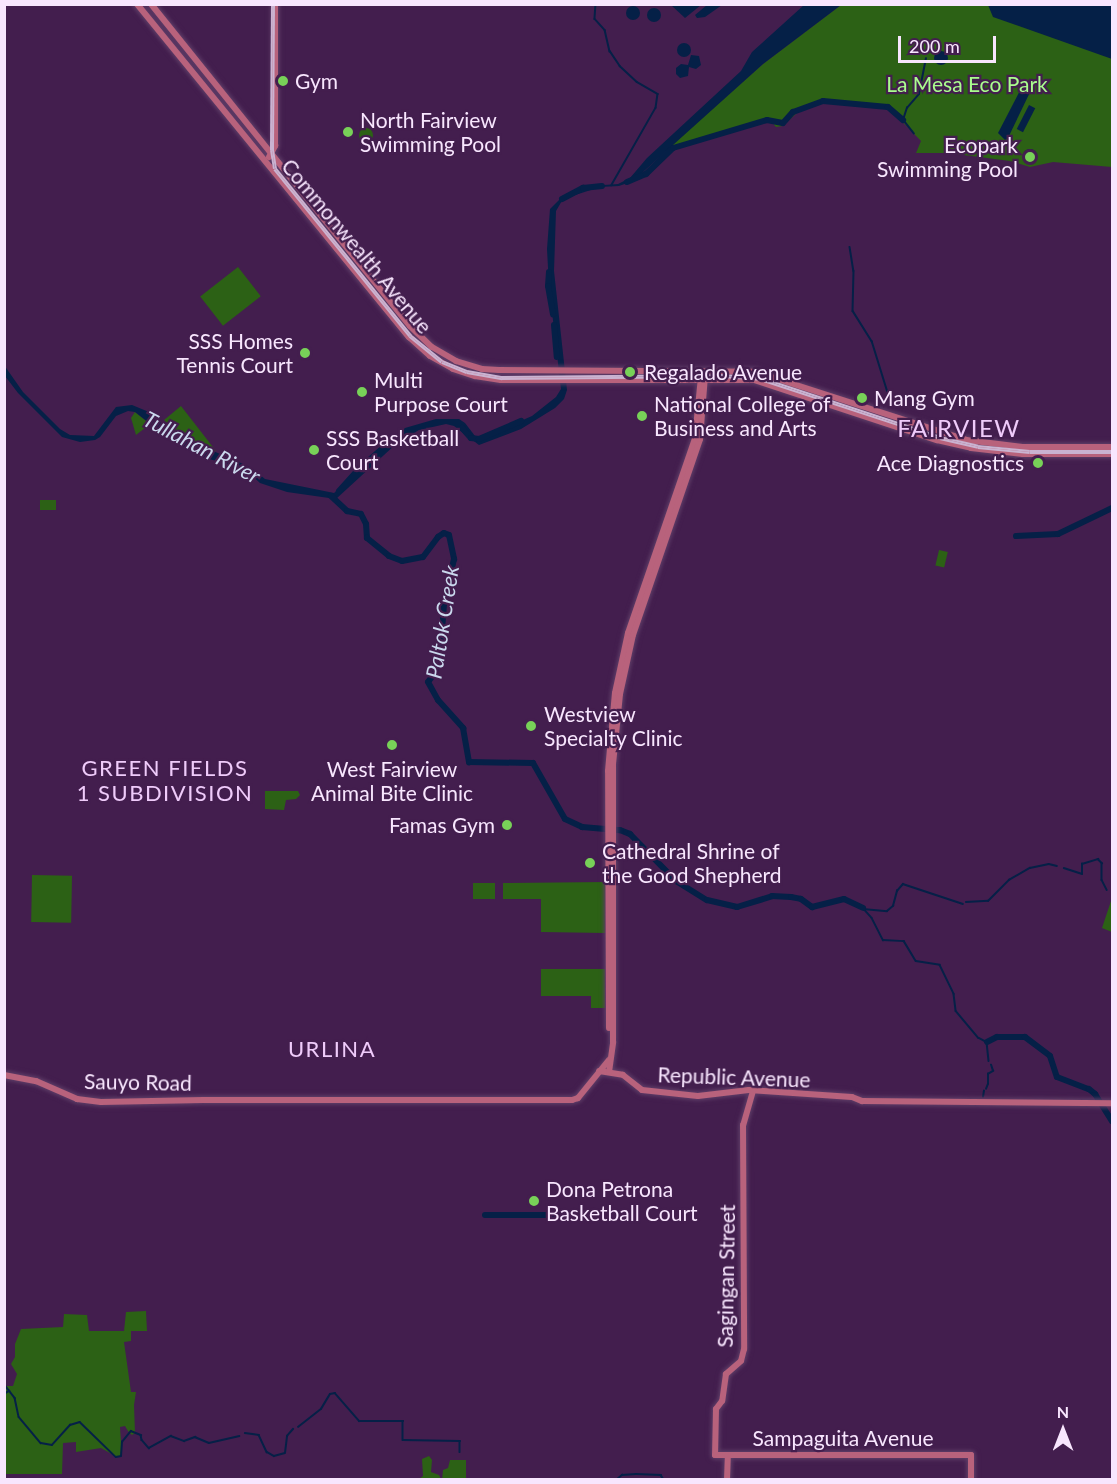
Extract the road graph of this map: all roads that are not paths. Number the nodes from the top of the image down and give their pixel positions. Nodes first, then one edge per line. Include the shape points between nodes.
1 (137, 4) edge
2 (151, 4) edge
3 (274, 4) edge
4 (262, 142) junction
5 (273, 143) junction
6 (269, 151) junction
7 (259, 155) junction
8 (264, 161) junction
9 (276, 161) junction
10 (703, 372) junction
11 (755, 376) junction
12 (703, 379) junction
13 (1113, 447) edge
14 (1113, 454) edge
15 (609, 1060) junction
16 (599, 1071) junction
17 (609, 1072) junction
18 (4, 1075) edge
19 (753, 1091) junction
20 (1113, 1102) edge
21 (715, 1455) joint
22 (728, 1455) junction
23 (726, 1479) edge
24 (971, 1479) edge

1 - 7 main road, Commonwealth Avenue
2 - 4 main road, Commonwealth Avenue
3 - 5 main road
4 - 5 main road
4 - 6 main road, Commonwealth Avenue
5 - 6 main road
5 - 9 main road
6 - 7 main road
6 - 8 main road
6 - 9 main road, Commonwealth Avenue
7 - 8 main road, Commonwealth Avenue
8 - 12 main road, Commonwealth Avenue via 400,328 430,357 453,369 483,378
9 - 10 main road, Commonwealth Avenue via 410,326 432,347 456,361 482,369
10 - 11 main road, Commonwealth Avenue
10 - 12 main road
11 - 12 main road, Commonwealth Avenue
11 - 13 main road, Commonwealth Avenue via 973,441 1023,447
11 - 14 main road, Commonwealth Avenue via 971,448 1023,454
12 - 15 main road via 704,418 695,459 633,635 615,734 610,829 613,1042
15 - 16 main road
15 - 17 main road
16 - 17 main road, Republic Avenue
16 - 18 main road, Sauyo Road via 578,1098 572,1100 94,1102
17 - 19 main road, Republic Avenue via 623,1075 645,1091 705,1096
19 - 20 main road, Republic Avenue via 854,1097 862,1101
19 - 21 main road, Sagingan Street via 743,1125 744,1349 741,1361 726,1374 722,1401 716,1409
21 - 22 main road, Sampaguita Avenue
22 - 23 main road
22 - 24 main road, Sampaguita Avenue via 971,1455

